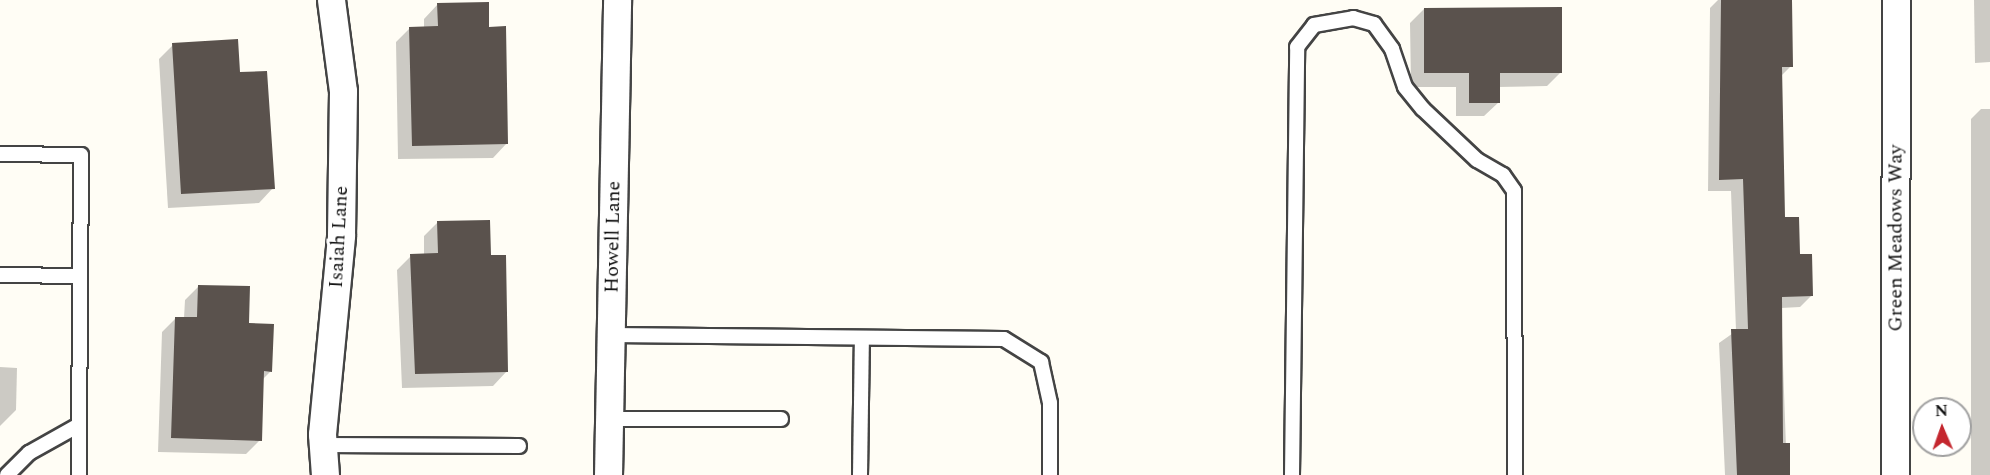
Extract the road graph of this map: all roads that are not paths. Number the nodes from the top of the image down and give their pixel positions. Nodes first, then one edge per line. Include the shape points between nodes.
1 (331, 0) edge
2 (617, 0) edge
3 (1896, 0) edge
4 (0, 154) edge
5 (0, 274) edge
6 (80, 276) junction
7 (611, 335) junction
8 (862, 338) junction
9 (609, 419) junction
10 (781, 419) dead end
11 (79, 426) junction
12 (323, 445) junction
13 (519, 446) dead end
14 (7, 475) edge
15 (78, 475) edge
16 (325, 475) edge
17 (608, 475) edge
18 (860, 475) edge
19 (1050, 475) edge
20 (1292, 475) edge
21 (1515, 475) edge
22 (1895, 475) edge

1 - 12 street, Isaiah Lane via 343,91 341,235
2 - 7 street, Howell Lane
3 - 22 street, Green Meadows Way
4 - 6 lane via 81,155
5 - 6 lane
6 - 11 lane
7 - 8 lane
7 - 9 street, Howell Lane
8 - 18 lane
8 - 19 lane via 1004,339 1041,362 1050,403
9 - 10 lane
9 - 17 street, Howell Lane
11 - 14 lane via 29,453
11 - 15 lane
12 - 13 lane
12 - 16 street, Isaiah Lane
20 - 21 lane via 1297,47 1314,26 1353,18 1374,24 1392,49 1405,87 1477,159 1503,175 1514,191

